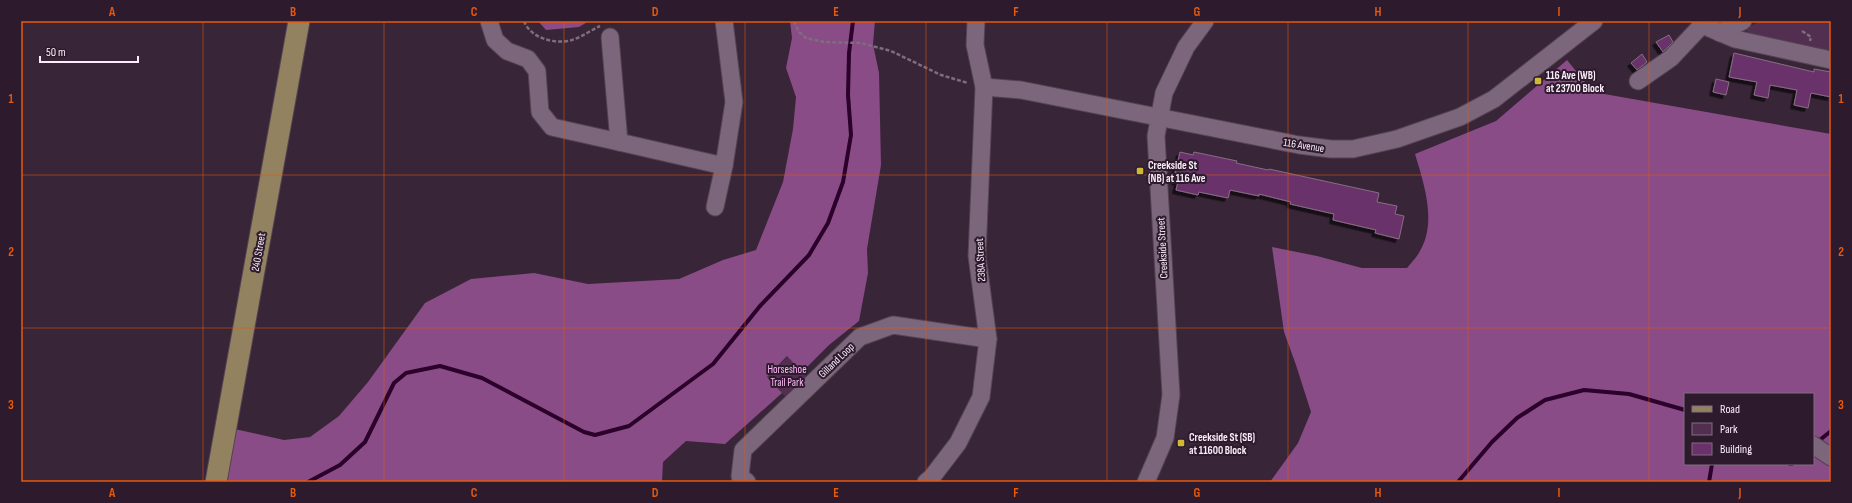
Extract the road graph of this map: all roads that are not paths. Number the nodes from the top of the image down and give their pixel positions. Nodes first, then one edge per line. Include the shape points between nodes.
1 (299, 21) edge
2 (488, 21) edge
3 (724, 21) edge
4 (976, 21) edge
5 (1205, 21) edge
6 (1594, 21) edge
7 (1743, 21) edge
8 (1701, 23) edge
9 (607, 30) road end
10 (1720, 33) junction
11 (1831, 60) edge
12 (1638, 82) dead end
13 (984, 87) junction
14 (1158, 117) junction
15 (619, 142) junction
16 (724, 166) junction
17 (715, 207) dead end
18 (988, 339) junction
19 (1814, 446) edge
20 (1830, 456) edge
21 (216, 482) edge
22 (747, 482) edge
23 (926, 482) edge
24 (1146, 482) edge

1 - 21 main road, 240 Street
2 - 15 street via 495,40 507,51 528,59 537,71 540,112 552,127
3 - 16 street via 734,102
4 - 13 street, 238A Street via 975,45
5 - 14 street, Creekside Street via 1175,68 1164,93
6 - 14 street, 116 Avenue via 1483,106 1460,117 1377,145 1353,149 1316,147
7 - 10 street
8 - 10 street
8 - 12 street via 1671,58
9 - 15 street
10 - 11 street via 1735,39
13 - 14 street, 116 Avenue via 1021,90
13 - 18 street, 238A Street via 977,256
14 - 24 street, Creekside Street via 1156,146 1171,395 1165,438
15 - 16 street
16 - 17 street
18 - 22 street, Gilland Loop via 893,325 860,337 743,450 740,476
18 - 23 street, 238A Street via 981,397 958,443
19 - 20 street

